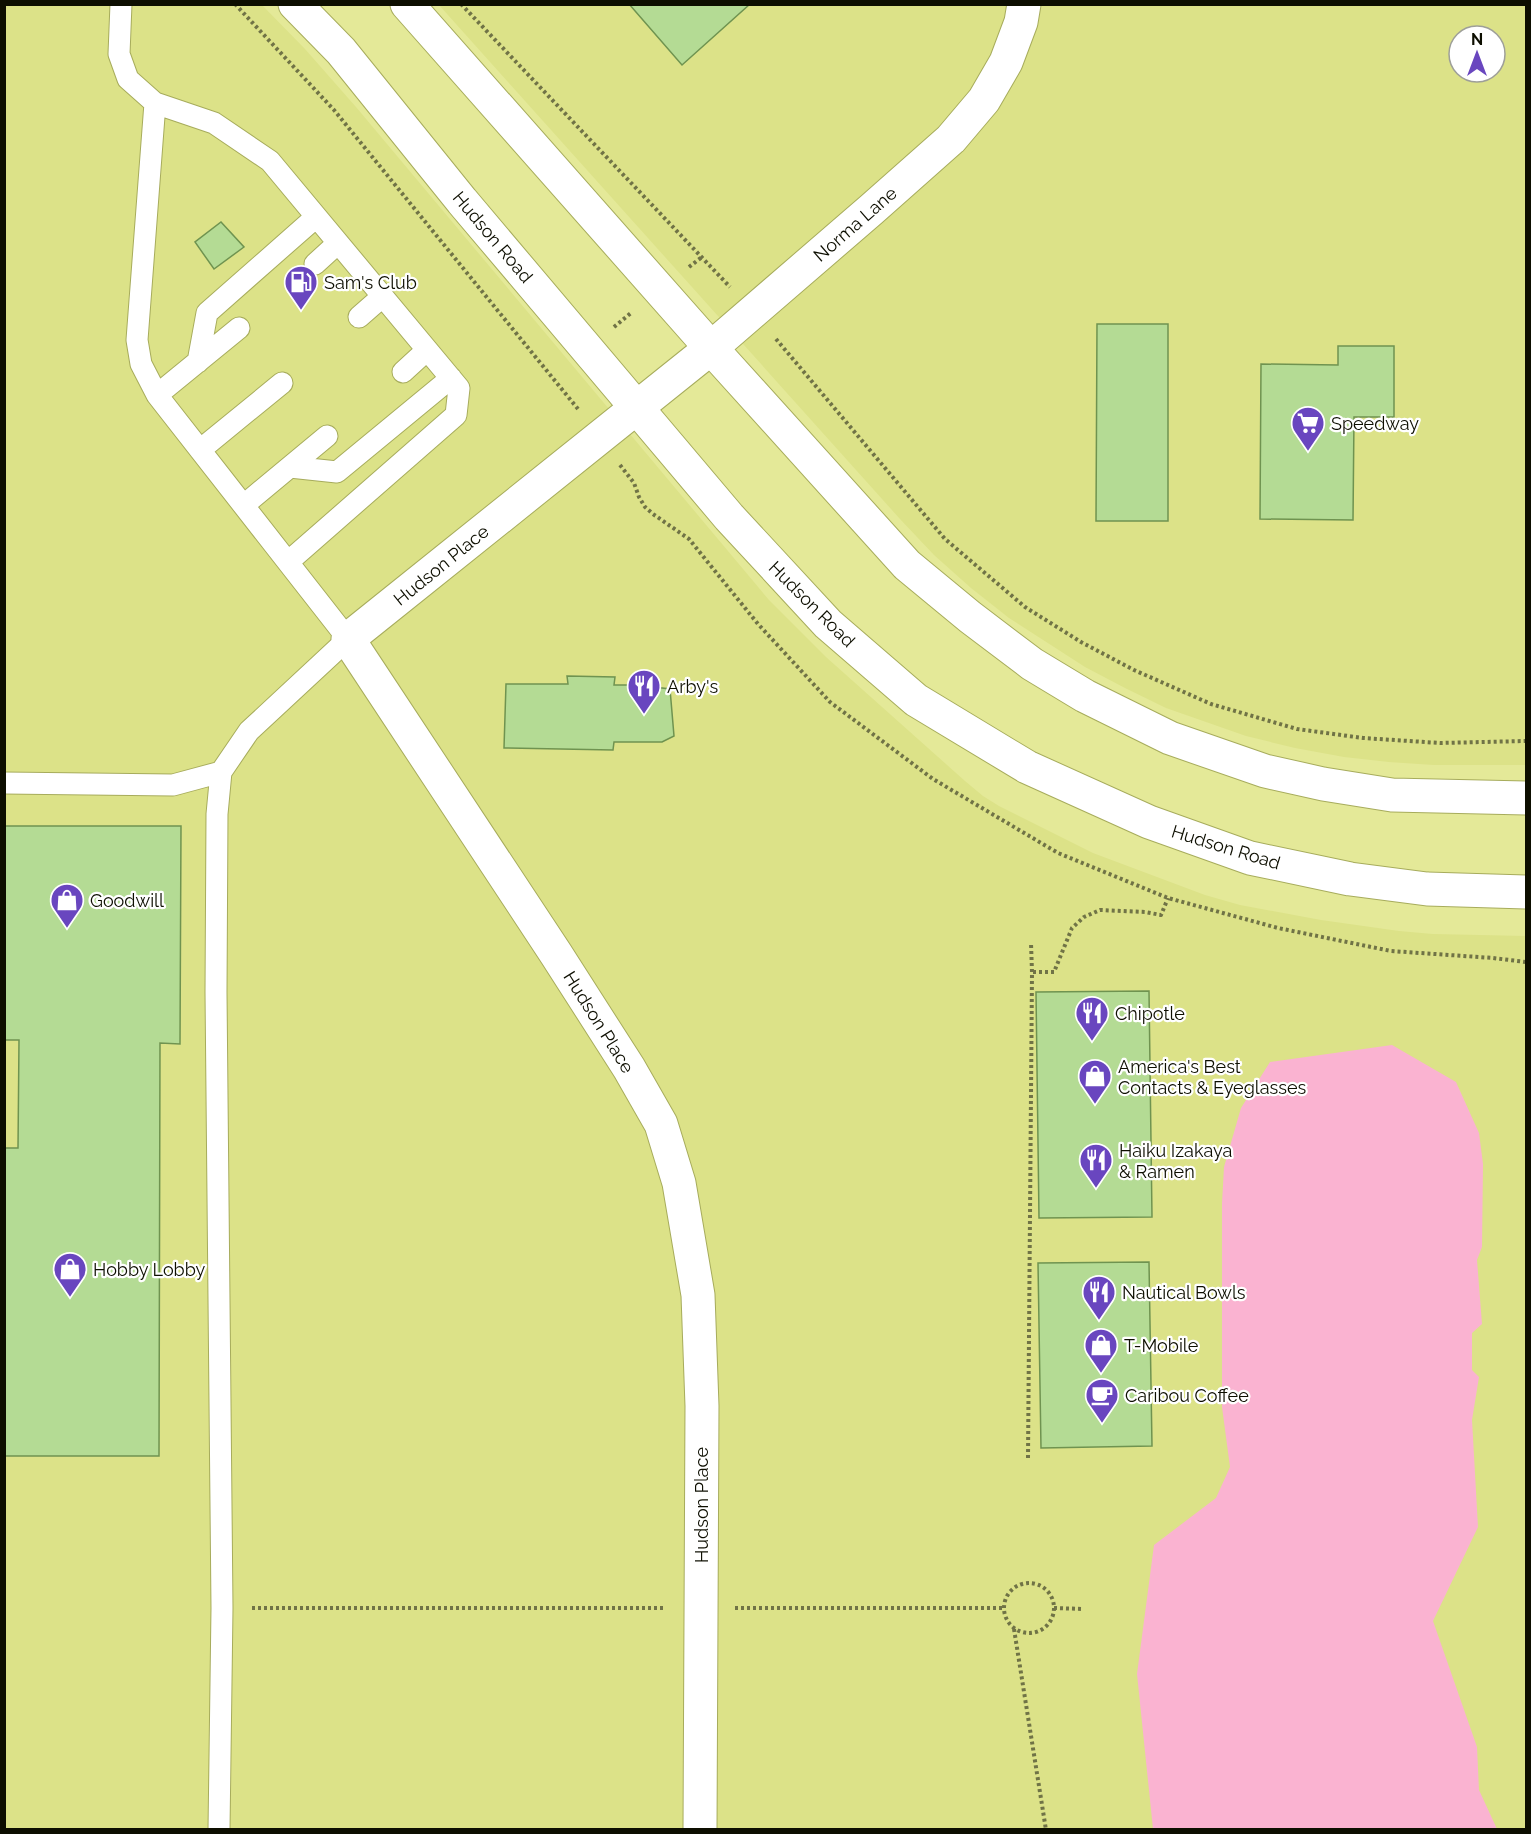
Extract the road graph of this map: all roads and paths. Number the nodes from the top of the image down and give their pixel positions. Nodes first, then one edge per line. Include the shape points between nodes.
1 (121, 4) edge
2 (235, 4) edge
3 (295, 4) edge
4 (407, 4) edge
5 (461, 4) edge
6 (1024, 4) edge
7 (154, 103) junction
8 (316, 217) junction
9 (338, 243) junction
10 (315, 264) dead end
11 (659, 290) junction
12 (383, 296) junction
13 (359, 317) dead end
14 (239, 328) dead end
15 (587, 348) junction
16 (711, 348) junction
17 (427, 350) junction
18 (198, 362) junction
19 (403, 372) dead end
20 (451, 378) junction
21 (809, 379) dead end
22 (282, 382) dead end
23 (157, 395) junction
24 (637, 406) junction
25 (327, 436) dead end
26 (200, 450) junction
27 (290, 467) junction
28 (244, 505) junction
29 (288, 562) junction
30 (348, 639) junction
31 (1527, 741) edge
32 (221, 772) junction
33 (4, 783) edge
34 (1527, 798) edge
35 (1527, 892) edge
36 (1168, 898) dead end
37 (1031, 943) dead end
38 (1032, 972) junction
39 (1028, 1458) dead end
40 (222, 1608) junction
41 (700, 1608) junction
42 (1003, 1608) junction
43 (1054, 1608) junction
44 (1083, 1609) dead end
45 (1014, 1629) junction
46 (219, 1830) edge
47 (700, 1830) edge
48 (1046, 1830) edge

1 - 7 lane via 119,54 128,79
2 - 15 path via 334,110 552,376
3 - 15 street, Hudson Road via 341,51
4 - 11 street
5 - 11 path via 702,256
6 - 16 street, Norma Lane via 1006,62 984,100 951,140
7 - 8 lane via 214,123 270,161
7 - 23 lane via 138,340 141,364
8 - 9 lane
8 - 18 lane via 207,313
9 - 10 lane
9 - 12 lane
11 - 15 path
11 - 16 street
12 - 13 lane
12 - 17 lane
14 - 18 lane
15 - 24 street, Hudson Road
16 - 24 street, Norma Lane
16 - 34 street via 907,565 1032,664 1085,696 1170,738 1265,771 1392,795
17 - 19 lane
17 - 20 lane
18 - 23 lane
20 - 27 lane via 337,472
20 - 29 lane via 459,388 456,415
21 - 31 path via 945,539 1025,607 1134,670 1211,704 1297,729 1418,741
22 - 26 lane
23 - 26 lane
24 - 30 street, Hudson Place
24 - 35 street, Hudson Road via 729,517 828,624 916,700 1027,767 1149,822 1250,858 1350,879 1427,889
25 - 27 lane
26 - 28 lane
27 - 28 lane
28 - 29 lane
29 - 30 lane
30 - 32 lane via 249,731
30 - 41 street, Hudson Place via 556,954 661,1124 679,1183 698,1294 702,1406
32 - 33 lane via 172,785
32 - 40 lane via 217,814 216,1004
36 - 38 path via 1161,915 1100,910 1084,917 1072,928 1054,972
37 - 38 path
38 - 39 path
40 - 41 path
40 - 46 lane
41 - 42 path
41 - 47 street, Hudson Place
42 - 43 path via 1016,1586 1033,1583 1049,1592
42 - 45 path
43 - 44 path
43 - 45 path via 1044,1629 1028,1634
45 - 48 path

